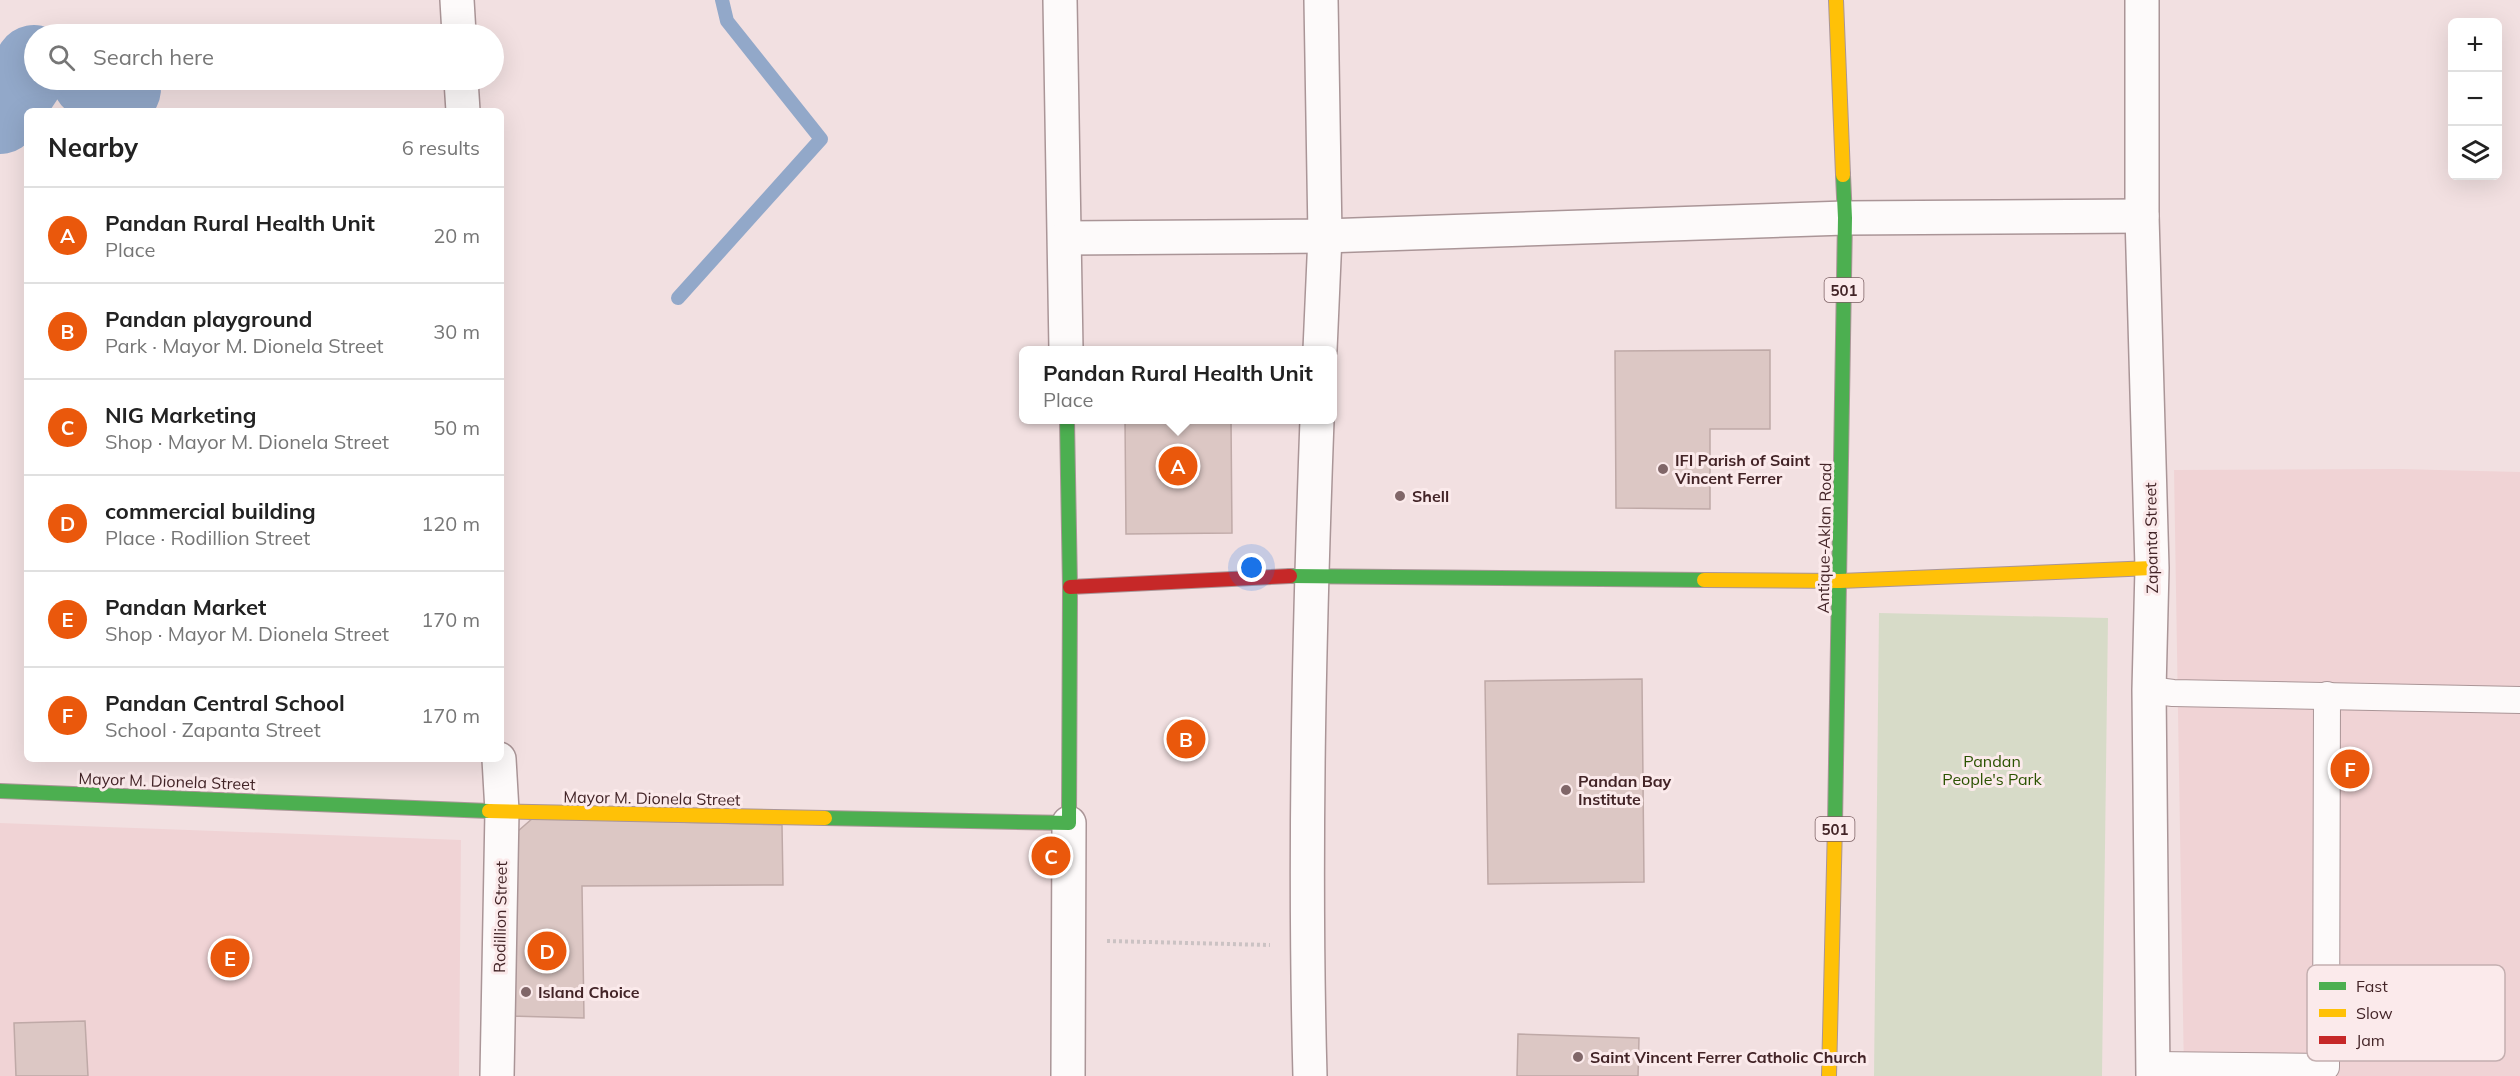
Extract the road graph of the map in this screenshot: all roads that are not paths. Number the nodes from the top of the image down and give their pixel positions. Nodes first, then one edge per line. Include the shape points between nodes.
1 (457, 0) edge
2 (1060, 0) edge
3 (1321, 0) edge
4 (1836, 0) edge
5 (2142, 0) edge
6 (458, 24) edge
7 (462, 90) edge
8 (463, 108) edge
9 (2142, 216) junction
10 (1845, 218) junction
11 (1325, 236) junction
12 (1065, 238) junction
13 (1066, 346) edge
14 (1320, 346) edge
15 (1067, 424) edge
16 (1317, 424) edge
17 (2152, 568) junction
18 (1311, 575) junction
19 (1840, 581) junction
20 (1070, 587) junction
21 (2149, 690) junction
22 (2327, 695) junction
23 (2520, 700) edge
24 (499, 762) edge
25 (0, 791) edge
26 (502, 811) junction
27 (1069, 823) junction
28 (2326, 965) edge
29 (2326, 1061) edge
30 (2154, 1070) edge
31 (497, 1076) edge
32 (1068, 1076) edge
33 (1310, 1076) edge
34 (1829, 1076) edge

1 - 6 street
2 - 12 street
3 - 11 street
4 - 10 street, Antique-Aklan Road / 501
5 - 9 street, Zapanta Street
7 - 8 street
9 - 10 street
9 - 17 street, Zapanta Street
10 - 11 street
10 - 19 street, Antique-Aklan Road / 501
11 - 12 street
11 - 14 street
12 - 13 street
15 - 20 street
16 - 18 street
17 - 19 street
17 - 21 street, Zapanta Street
18 - 19 street
18 - 20 street
18 - 33 street via 1307,946
19 - 34 street, Antique-Aklan Road / 501
20 - 27 street
21 - 22 lane
21 - 30 street, Zapanta Street
22 - 23 lane
22 - 28 lane
24 - 26 street, Rodillion Street
25 - 26 street, Mayor M. Dionela Street
26 - 27 street, Mayor M. Dionela Street
26 - 31 street, Rodillion Street
27 - 32 street
29 - 30 lane via 2326,1067

